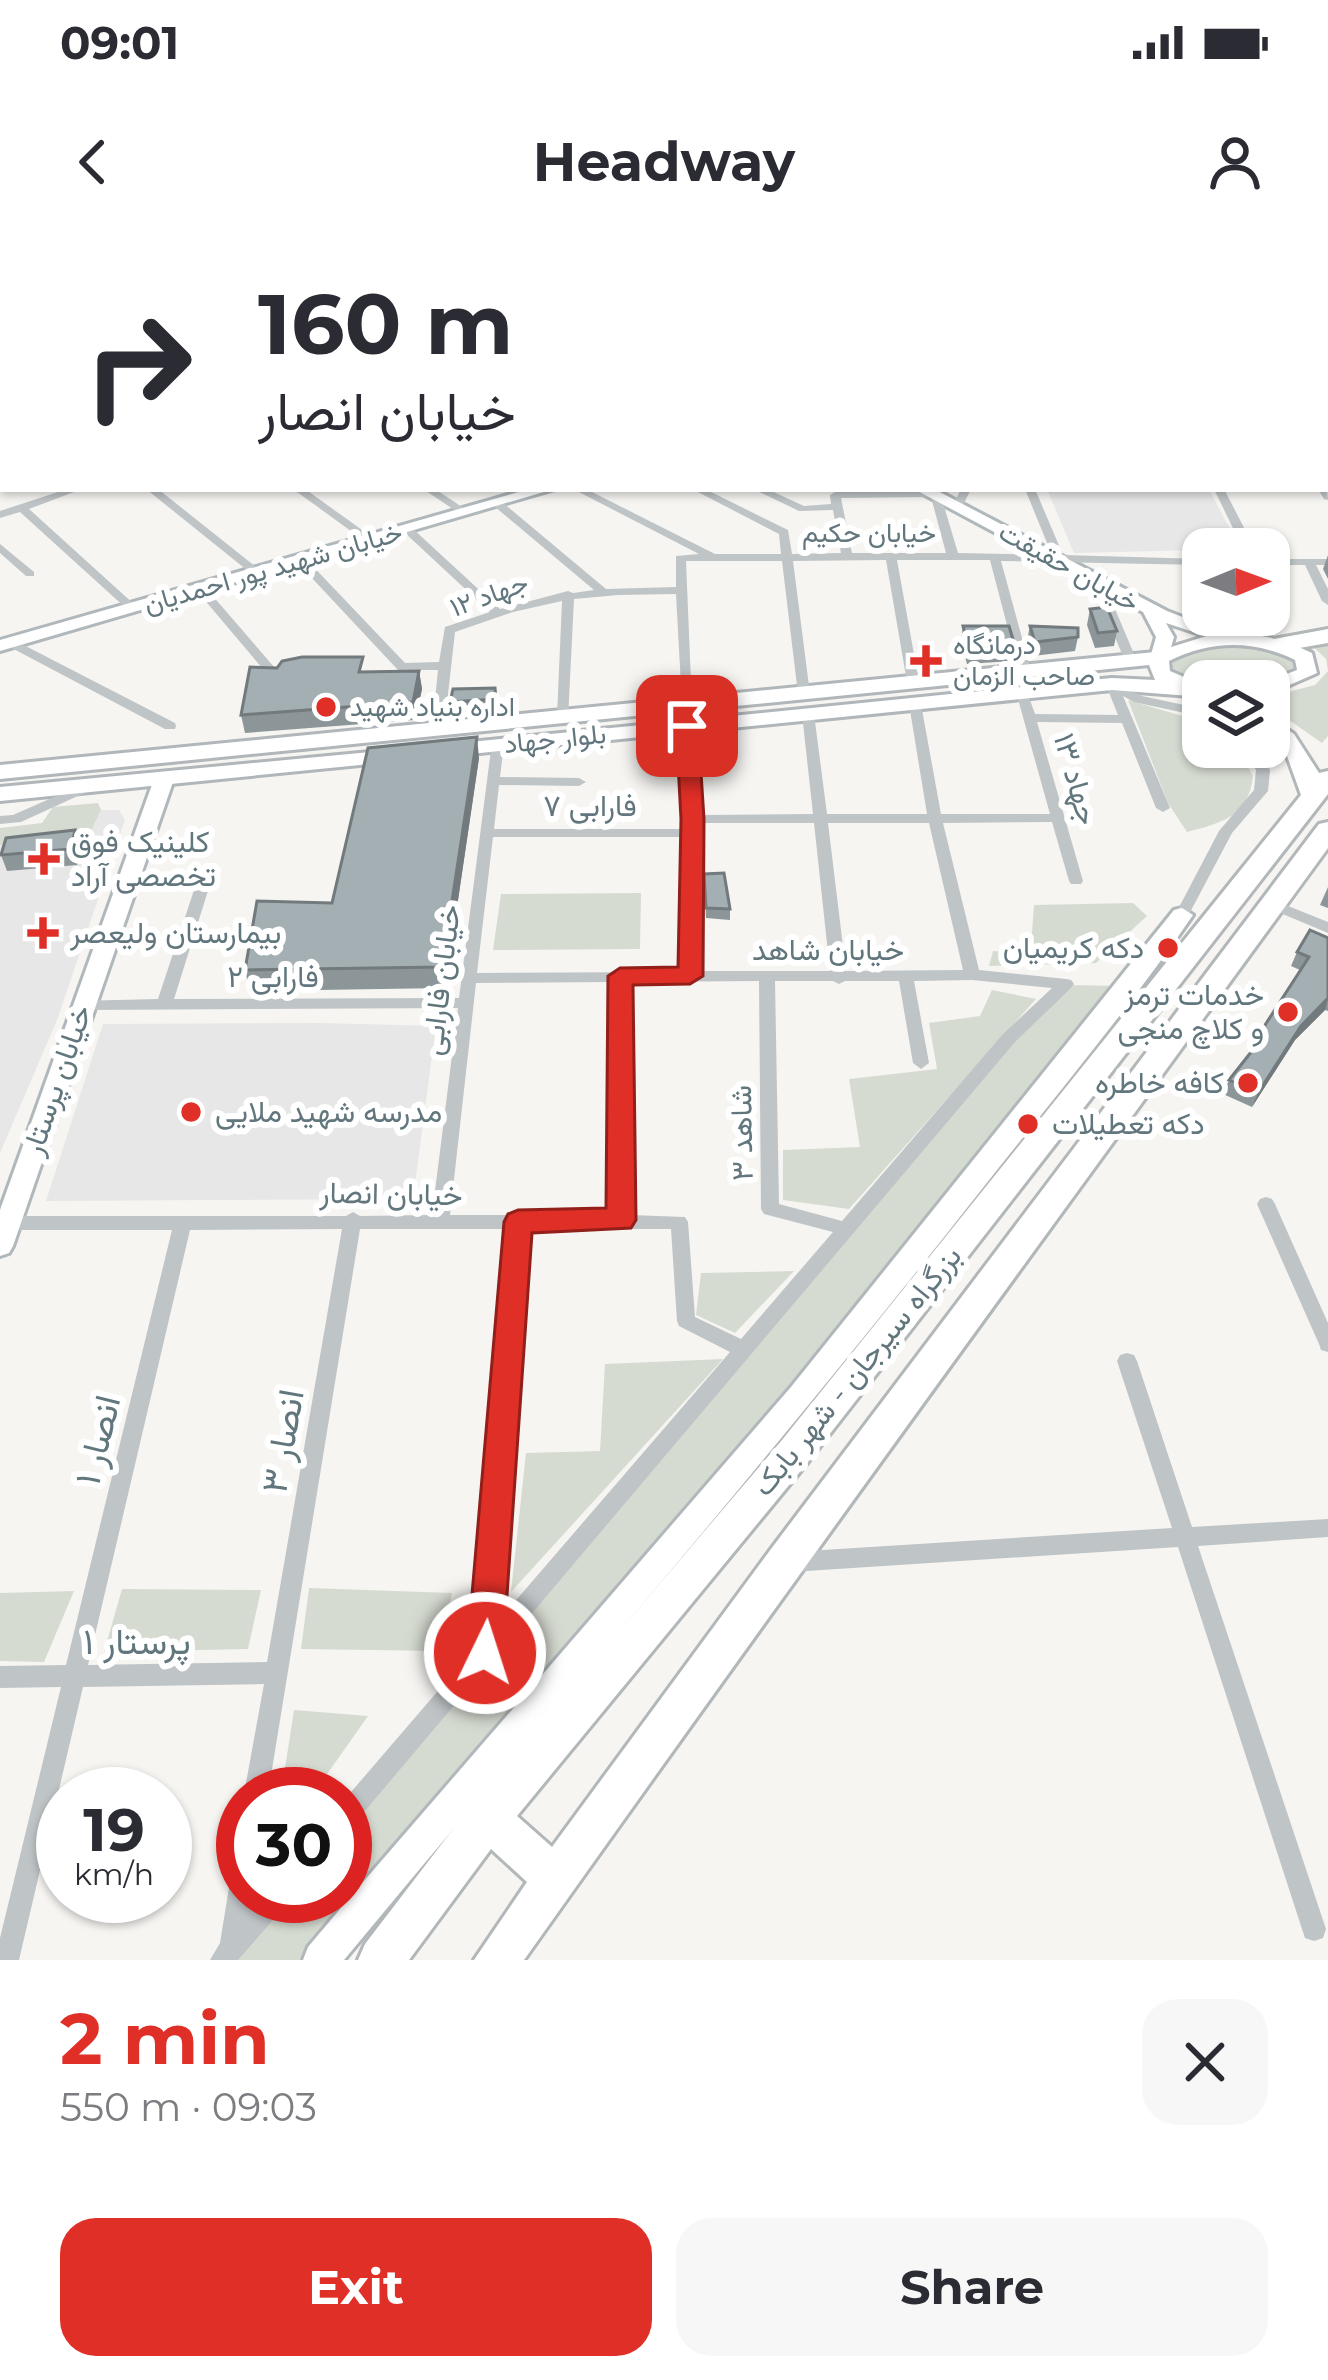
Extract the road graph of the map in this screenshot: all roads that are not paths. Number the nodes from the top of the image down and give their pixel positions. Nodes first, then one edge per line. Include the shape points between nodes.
1 (68, 492) edge
2 (155, 492) edge
3 (302, 492) edge
4 (433, 492) edge
5 (536, 492) edge
6 (584, 492) edge
7 (703, 492) edge
8 (765, 492) edge
9 (965, 492) edge
10 (1031, 492) edge
11 (1220, 492) edge
12 (930, 493) edge
13 (836, 501) junction
14 (498, 504) junction
15 (22, 508) junction
16 (957, 508) junction
17 (466, 513) junction
18 (0, 514) edge
19 (1238, 528) edge
20 (408, 530) junction
21 (370, 540) junction
22 (0, 547) edge
23 (891, 556) junction
24 (953, 556) junction
25 (714, 557) junction
26 (788, 557) junction
27 (847, 557) junction
28 (995, 558) junction
29 (1059, 558) junction
30 (302, 561) junction
31 (1182, 562) edge
32 (1290, 562) edge
33 (1309, 562) junction
34 (1328, 562) edge
35 (257, 573) junction
36 (30, 574) dead end
37 (1098, 583) junction
38 (600, 589) junction
39 (201, 590) junction
40 (682, 591) junction
41 (568, 594) junction
42 (1328, 601) edge
43 (132, 608) junction
44 (1151, 611) junction
45 (497, 612) junction
46 (1228, 636) edge
47 (1328, 636) edge
48 (1230, 639) junction
49 (1282, 644) junction
50 (4, 645) edge
51 (1160, 658) junction
52 (1131, 661) junction
53 (446, 666) junction
54 (277, 678) edge
55 (1290, 680) edge
56 (1023, 682) junction
57 (1182, 684) edge
58 (1112, 685) junction
59 (1182, 688) edge
60 (914, 693) junction
61 (806, 704) junction
62 (1182, 708) edge
63 (688, 715) junction
64 (563, 716) junction
65 (1030, 718) junction
66 (1128, 719) junction
67 (170, 726) dead end
68 (438, 730) junction
69 (1290, 742) edge
70 (497, 745) junction
71 (284, 756) junction
72 (1262, 768) edge
73 (0, 772) edge
74 (164, 778) junction
75 (494, 781) junction
76 (580, 782) dead end
77 (90, 785) junction
78 (1321, 787) edge
79 (0, 794) edge
80 (1162, 808) dead end
81 (935, 818) junction
82 (1060, 818) junction
83 (0, 820) edge
84 (818, 825) junction
85 (692, 826) junction
86 (1328, 830) edge
87 (488, 833) junction
88 (205, 878) dead end
89 (1076, 880) dead end
90 (1273, 905) junction
91 (1183, 915) joint
92 (1328, 928) edge
93 (972, 975) junction
94 (620, 976) junction
95 (690, 976) junction
96 (906, 977) junction
97 (468, 978) junction
98 (766, 978) junction
99 (839, 979) junction
100 (465, 1004) junction
101 (82, 1005) junction
102 (164, 1005) junction
103 (921, 1063) dead end
104 (1266, 1204) dead end
105 (353, 1219) junction
106 (621, 1220) junction
107 (184, 1222) junction
108 (440, 1222) junction
109 (518, 1222) junction
110 (846, 1229) junction
111 (4, 1234) edge
112 (1328, 1344) edge
113 (745, 1350) junction
114 (1127, 1361) dead end
115 (1328, 1528) edge
116 (1184, 1537) junction
117 (784, 1562) junction
118 (485, 1653) junction
119 (275, 1673) junction
120 (74, 1674) junction
121 (0, 1677) edge
122 (260, 1767) edge
123 (372, 1785) edge
124 (488, 1818) junction
125 (558, 1881) junction
126 (233, 1923) edge
127 (255, 1923) edge
128 (1314, 1929) dead end
129 (227, 1955) edge
130 (7, 1960) edge
131 (321, 1960) edge
132 (381, 1960) edge
133 (497, 1960) edge

1 - 15 street
2 - 35 street
3 - 21 street
4 - 17 street
5 - 14 street, خیابان شهید پور احمدیان
6 - 25 street
7 - 26 street via 784,532
8 - 13 street via 803,509
9 - 16 street
10 - 29 street
11 - 19 street
12 - 13 street
12 - 16 street, خیابان حقیقت
12 - 24 street
13 - 27 street
14 - 17 street, خیابان شهید پور احمدیان
14 - 38 street
15 - 18 street
15 - 43 street
16 - 29 street, خیابان حقیقت
17 - 20 street, خیابان شهید پور احمدیان
20 - 21 street, خیابان شهید پور احمدیان
20 - 45 street
21 - 30 street, خیابان شهید پور احمدیان
22 - 36 street
23 - 24 street, خیابان حکیم
23 - 27 street, خیابان حکیم
23 - 60 street
24 - 28 street, خیابان حکیم
25 - 26 street, خیابان حکیم
25 - 40 street, خیابان حکیم via 680,558
26 - 27 street, خیابان حکیم
26 - 61 street
28 - 29 street, خیابان حکیم
28 - 56 street, جهاد ۱۳
29 - 31 street, خیابان حکیم
29 - 37 street, خیابان حقیقت
30 - 35 street, خیابان شهید پور احمدیان
30 - 53 street via 402,668
32 - 33 street
33 - 34 street
33 - 42 street
35 - 39 street, خیابان شهید پور احمدیان
37 - 44 street, خیابان حقیقت
37 - 52 street
38 - 40 street, جهاد ۱۲
38 - 41 street, جهاد ۱۲
39 - 43 street, خیابان شهید پور احمدیان
39 - 54 street
40 - 63 street
41 - 45 street, جهاد ۱۲
41 - 64 street
43 - 50 street, خیابان شهید پور احمدیان
44 - 48 street, خیابان حقیقت
44 - 51 street via 1165,637
45 - 53 street, جهاد ۱۲ via 449,630
46 - 48 street
47 - 49 highway
48 - 49 main road, بلوار جهاد
48 - 51 main road, بلوار جهاد
49 - 55 main road via 1305,657 1307,673
50 - 67 street
51 - 52 main road, بلوار جهاد
51 - 57 main road via 1160,674
52 - 56 main road, بلوار جهاد
53 - 68 street, جهاد ۱۲
56 - 58 main road, بلوار جهاد
56 - 60 main road, بلوار جهاد
56 - 65 street, جهاد ۱۳
58 - 59 main road, بلوار جهاد
58 - 62 street
58 - 66 street
60 - 61 main road, بلوار جهاد
60 - 81 street
61 - 63 main road, بلوار جهاد
61 - 84 street
63 - 64 main road, بلوار جهاد
63 - 70 main road, بلوار جهاد
63 - 85 street
64 - 68 main road, بلوار جهاد
65 - 66 street
65 - 82 street, جهاد ۱۳
66 - 80 street
68 - 71 main road, بلوار جهاد
69 - 78 highway
70 - 71 main road, بلوار جهاد
70 - 75 street, خیابان فارابی
71 - 73 main road, بلوار جهاد
71 - 74 main road, بلوار جهاد
72 - 91 street via 1261,791 1226,831
74 - 77 main road, بلوار جهاد
74 - 101 street, خیابان پرستار
75 - 76 street
75 - 87 street, خیابان فارابی
77 - 79 main road, بلوار جهاد
77 - 83 street
78 - 124 highway, بزرگراه سیرجان - شهر بابک via 795,1451
81 - 82 street, فارابی ۷
81 - 84 street, فارابی ۷
81 - 93 street
82 - 89 street, جهاد ۱۳
84 - 85 street, فارابی ۷
84 - 99 street
85 - 87 street, فارابی ۷
85 - 95 street
86 - 90 highway, بزرگراه سیرجان - شهر بابک
87 - 97 street, خیابان فارابی
88 - 102 street
90 - 92 street
90 - 117 highway, بزرگراه سیرجان - شهر بابک
91 - 131 street via 669,1553
93 - 96 street, خیابان شاهد
93 - 110 street, خیابان شاهد via 1066,984 1009,1038
94 - 95 street, خیابان شاهد
94 - 97 street, خیابان شاهد
94 - 106 street
95 - 98 street, خیابان شاهد
96 - 99 street, خیابان شاهد
96 - 103 street
97 - 100 street, خیابان فارابی
98 - 99 street, خیابان شاهد
98 - 110 street, شاهد ۳ via 770,1208
100 - 102 street, فارابی ۲
100 - 108 street, خیابان فارابی
101 - 102 street, فارابی ۲
101 - 111 street, خیابان پرستار
104 - 112 street
105 - 107 street, خیابان انصار
105 - 108 street, خیابان انصار
105 - 119 street, انصار ۳
106 - 109 street, خیابان انصار
106 - 113 street, خیابان انصار via 679,1222 686,1321
107 - 111 street, خیابان انصار
107 - 120 street, انصار ۱
108 - 109 street, خیابان انصار
109 - 118 street
110 - 113 street
113 - 118 street
114 - 116 street
115 - 116 street
116 - 117 street
116 - 128 street
117 - 125 highway, بزرگراه سیرجان - شهر بابک
118 - 123 street
119 - 120 street, پرستار ۱
119 - 122 street, انصار ۳
120 - 121 street, پرستار ۱
120 - 130 street, انصار ۱
124 - 125 highway
124 - 132 highway, بزرگراه سیرجان - شهر بابک
125 - 133 highway, بزرگراه سیرجان - شهر بابک
126 - 129 street
127 - 129 street

